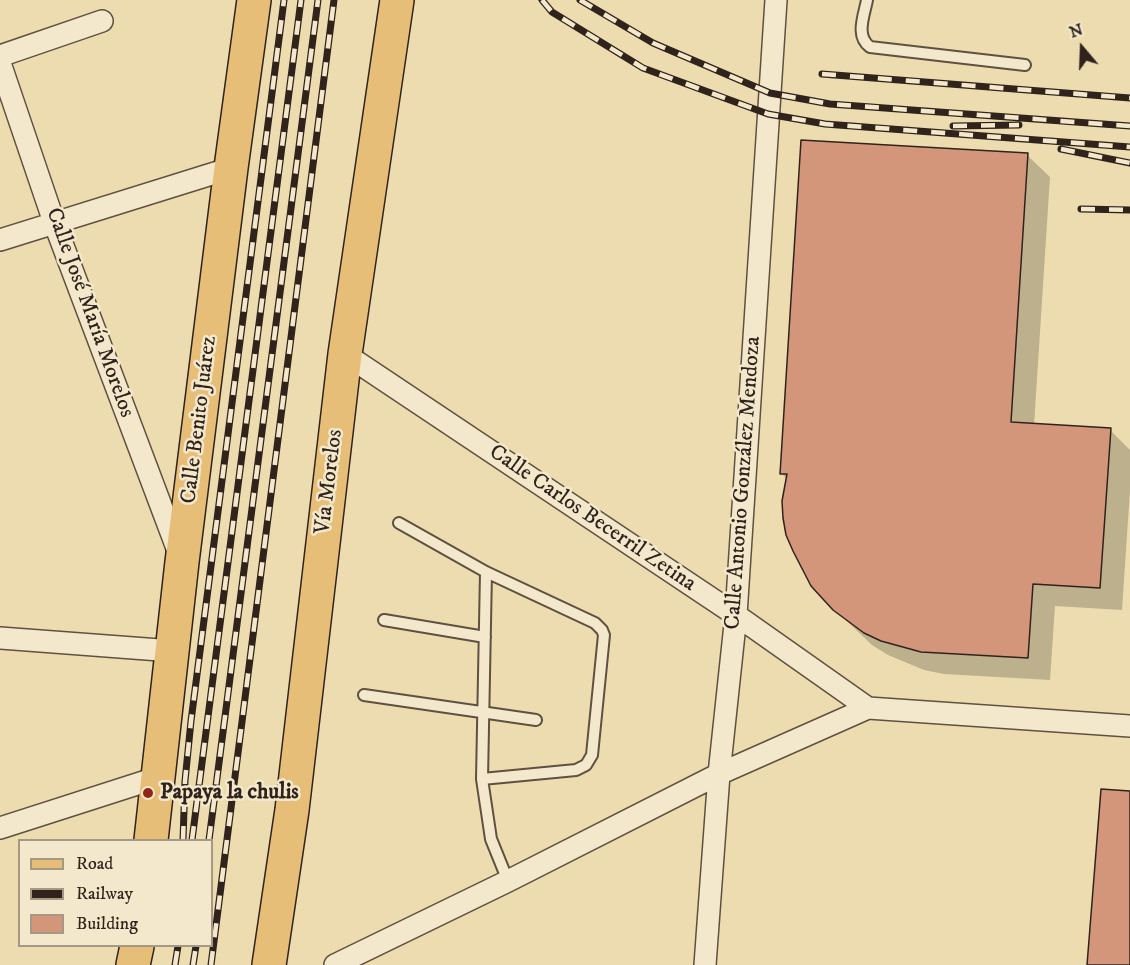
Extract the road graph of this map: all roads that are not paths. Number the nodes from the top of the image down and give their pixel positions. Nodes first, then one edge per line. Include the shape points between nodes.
1 (254, 0) edge
2 (398, 0) edge
3 (776, 0) edge
4 (867, 0) edge
5 (102, 21) dead end
6 (0, 56) edge
7 (0, 63) edge
8 (1025, 65) dead end
9 (231, 168) junction
10 (54, 222) junction
11 (0, 240) edge
12 (345, 354) junction
13 (399, 523) dead end
14 (182, 562) junction
15 (486, 572) junction
16 (736, 615) junction
17 (384, 620) dead end
18 (484, 637) junction
19 (0, 639) edge
20 (173, 651) junction
21 (364, 695) dead end
22 (868, 708) junction
23 (483, 714) junction
24 (536, 720) dead end
25 (1130, 726) edge
26 (719, 774) junction
27 (159, 777) junction
28 (482, 779) junction
29 (0, 828) edge
30 (151, 839) edge
31 (508, 881) junction
32 (137, 947) edge
33 (134, 965) edge
34 (269, 965) edge
35 (335, 965) edge
36 (705, 965) edge

1 - 9 main road, Calle Benito Juárez
2 - 12 main road, Vía Morelos
3 - 16 street, Calle Antonio González Mendoza
4 - 8 lane via 861,31 870,47
5 - 6 street
7 - 10 street, Calle José María Morelos
9 - 10 street
9 - 14 main road, Calle Benito Juárez
10 - 11 street
10 - 14 street, Calle José María Morelos
12 - 16 street, Calle Carlos Becerril Zetina
12 - 34 main road, Vía Morelos via 292,810
13 - 15 lane
14 - 20 main road, Calle Benito Juárez
15 - 18 lane
15 - 28 lane via 595,622 603,630 605,640 592,755 586,765 576,770
16 - 22 street, Calle Carlos Becerril Zetina
16 - 26 street, Calle Antonio González Mendoza
17 - 18 lane
18 - 23 lane
19 - 20 street
20 - 27 main road, Calle Benito Juárez
21 - 23 lane
22 - 25 street
22 - 26 street
23 - 24 lane
23 - 28 lane
26 - 31 street
26 - 36 street, Calle Antonio González Mendoza
27 - 29 street
27 - 30 main road, Calle Benito Juárez
28 - 31 lane via 491,839
31 - 35 street
32 - 33 main road

